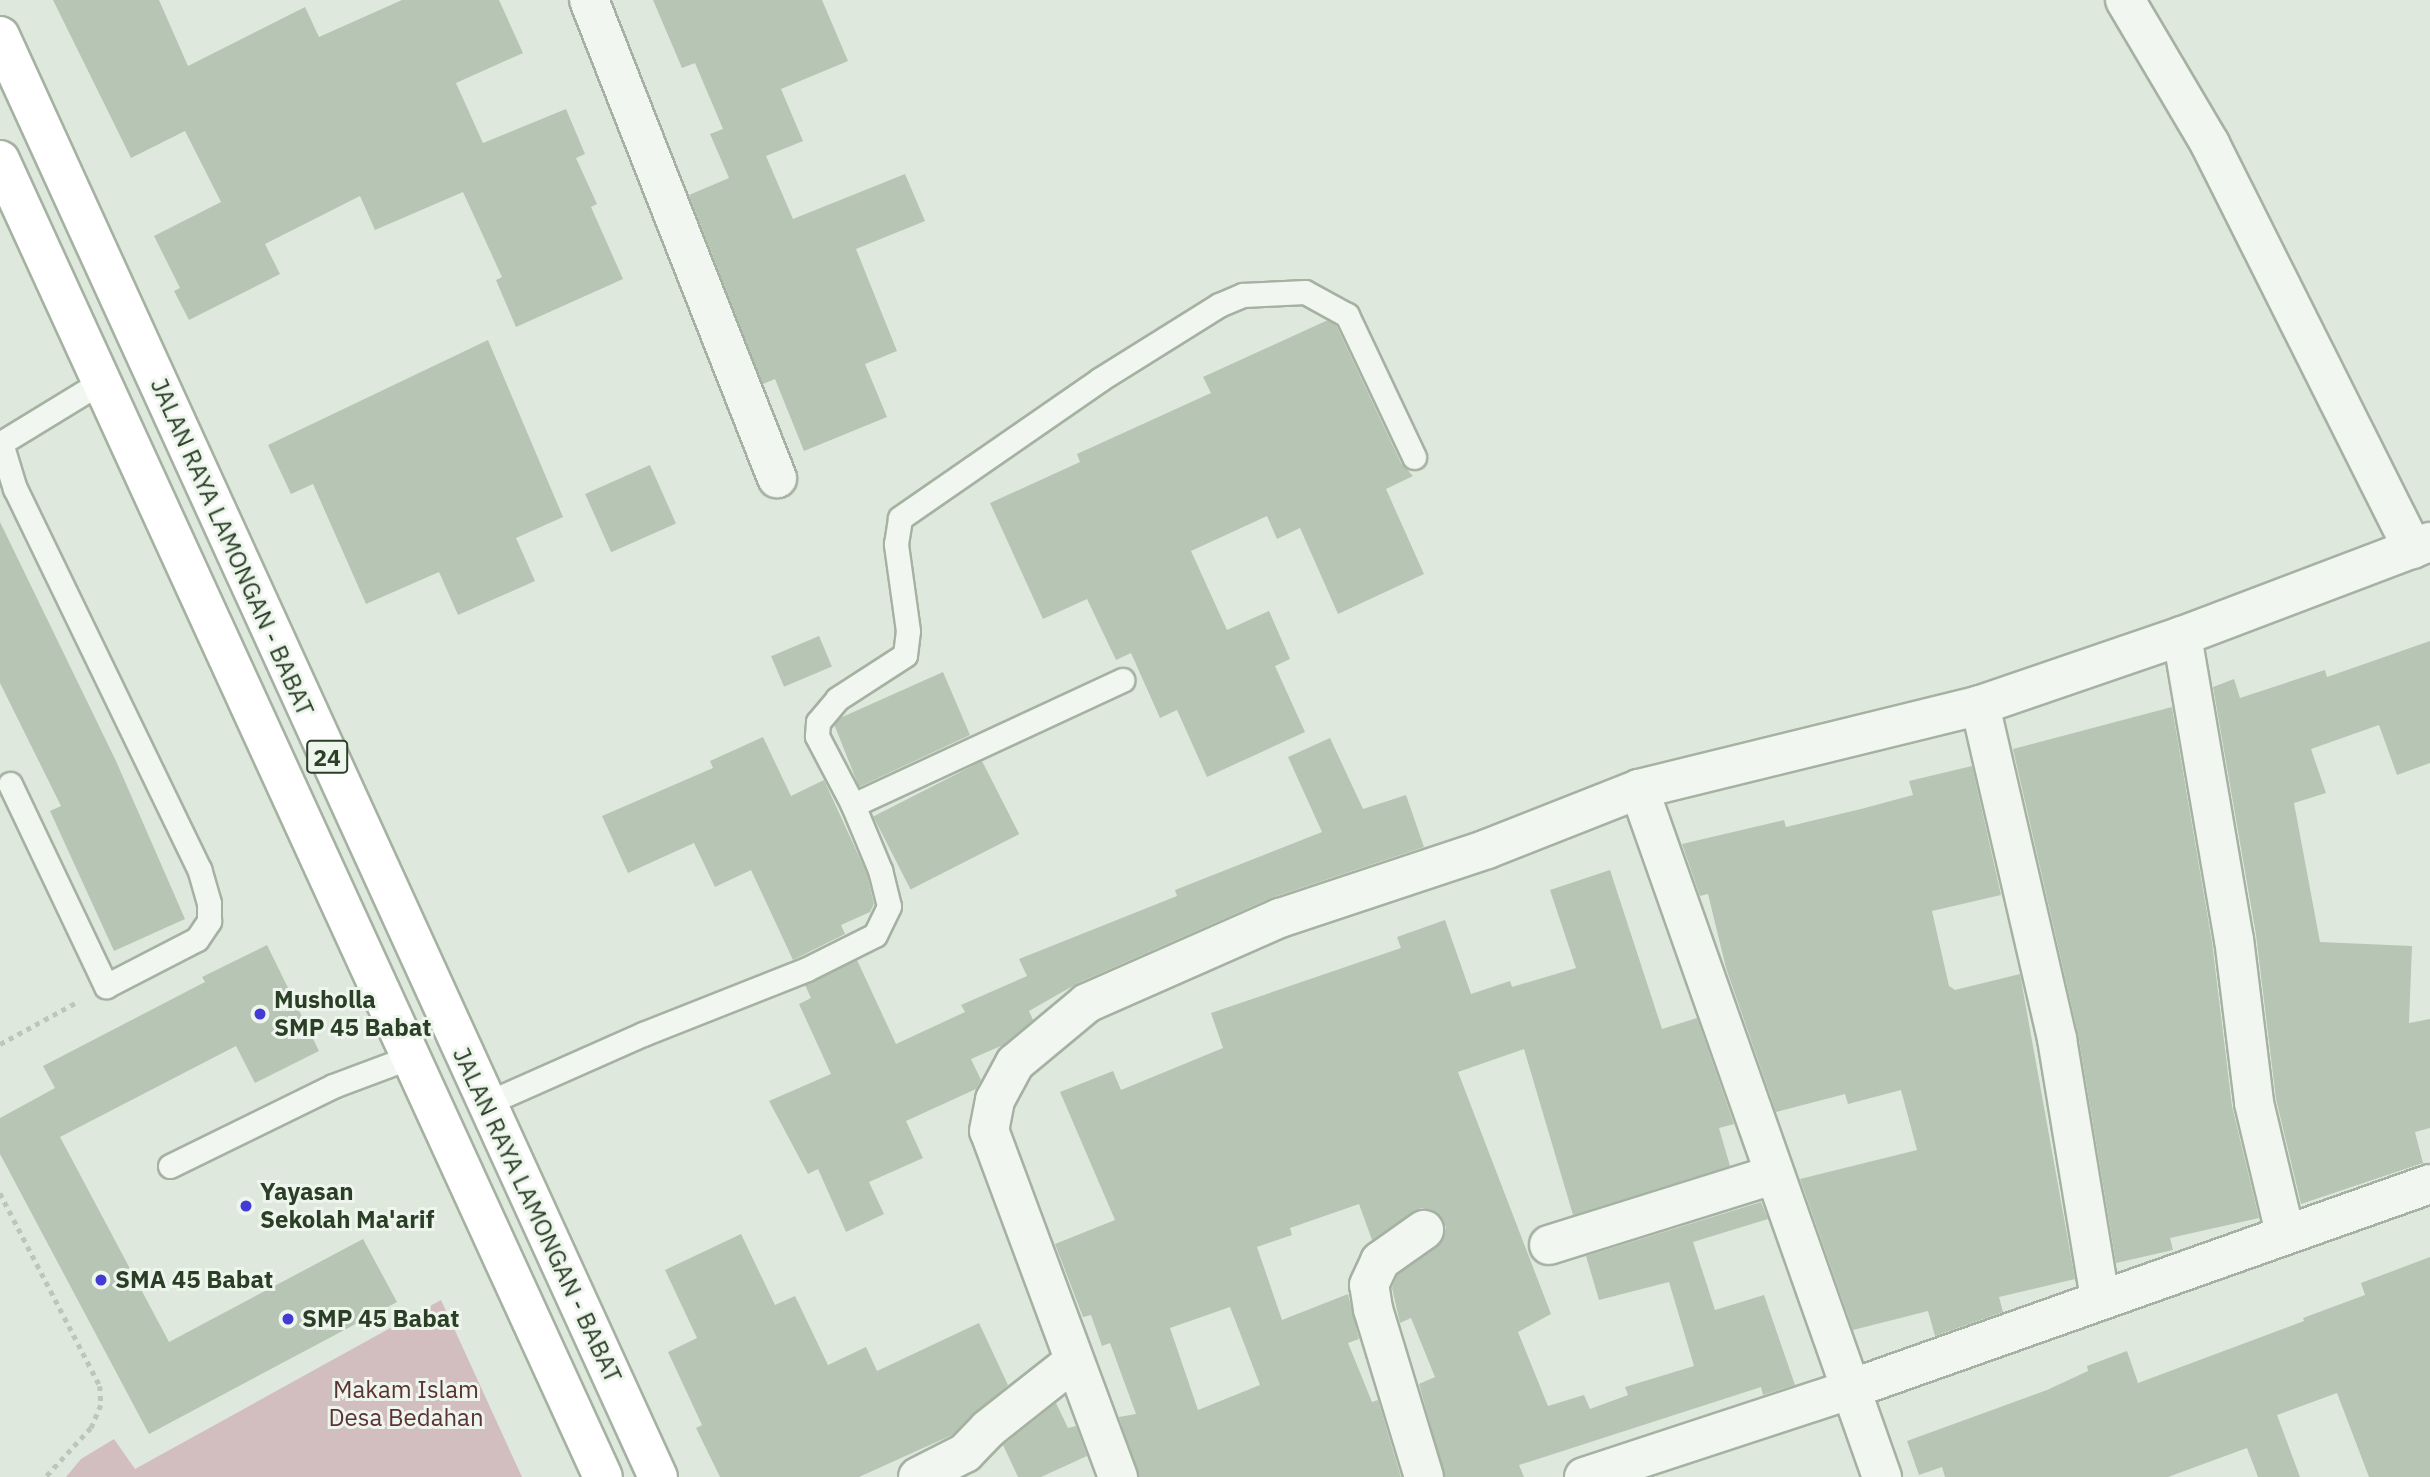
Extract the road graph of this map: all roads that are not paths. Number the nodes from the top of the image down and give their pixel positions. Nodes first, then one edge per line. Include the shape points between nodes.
1 (589, 0) edge
2 (2125, 0) edge
3 (0, 36) edge
4 (0, 160) edge
5 (101, 382) junction
6 (0, 443) edge
7 (1414, 457) dead end
8 (777, 478) dead end
9 (2422, 545) edge
10 (2182, 636) junction
11 (1122, 680) dead end
12 (1980, 705) junction
13 (10, 783) dead end
14 (1639, 789) junction
15 (853, 805) junction
16 (410, 1057) junction
17 (500, 1098) junction
18 (170, 1166) dead end
19 (1773, 1175) junction
20 (2430, 1184) edge
21 (1424, 1230) dead end
22 (2284, 1233) junction
23 (1549, 1245) dead end
24 (2100, 1298) junction
25 (1074, 1361) junction
26 (1848, 1390) junction
27 (603, 1477) edge
28 (658, 1477) edge
29 (918, 1477) edge
30 (1118, 1477) edge
31 (1424, 1477) edge
32 (1584, 1477) edge
33 (1882, 1477) edge

1 - 8 street
2 - 9 street via 2210,144
3 - 17 highway, JALAN RAYA LAMONGAN - BABAT / 24
4 - 5 highway, JALAN RAYA LAMONGAN - BABAT / 24
5 - 6 lane
5 - 16 highway, JALAN RAYA LAMONGAN - BABAT / 24
6 - 13 lane via 15,489 199,869 209,902 209,921 197,939 106,986
7 - 15 lane via 1347,315 1305,292 1243,295 1219,305 900,517 896,544 908,631 905,655 837,699 818,722 817,736
9 - 10 street
10 - 12 street
10 - 22 street via 2234,939 2254,1103
11 - 15 lane
12 - 14 street
12 - 24 street via 2057,1039
14 - 19 street
14 - 25 street via 1487,849 1280,918 1130,981 1087,1003 1014,1063 995,1100 989,1130
15 - 17 lane via 880,870 889,906 875,935 807,969
16 - 18 lane via 333,1086
16 - 27 highway, JALAN RAYA LAMONGAN - BABAT / 24
17 - 28 highway, JALAN RAYA LAMONGAN - BABAT / 24
19 - 23 street
19 - 26 street
20 - 22 street
21 - 31 street via 1380,1261 1370,1285 1373,1310
22 - 24 street
24 - 26 street
25 - 29 street via 988,1429 965,1453
25 - 30 street
26 - 32 street
26 - 33 street

